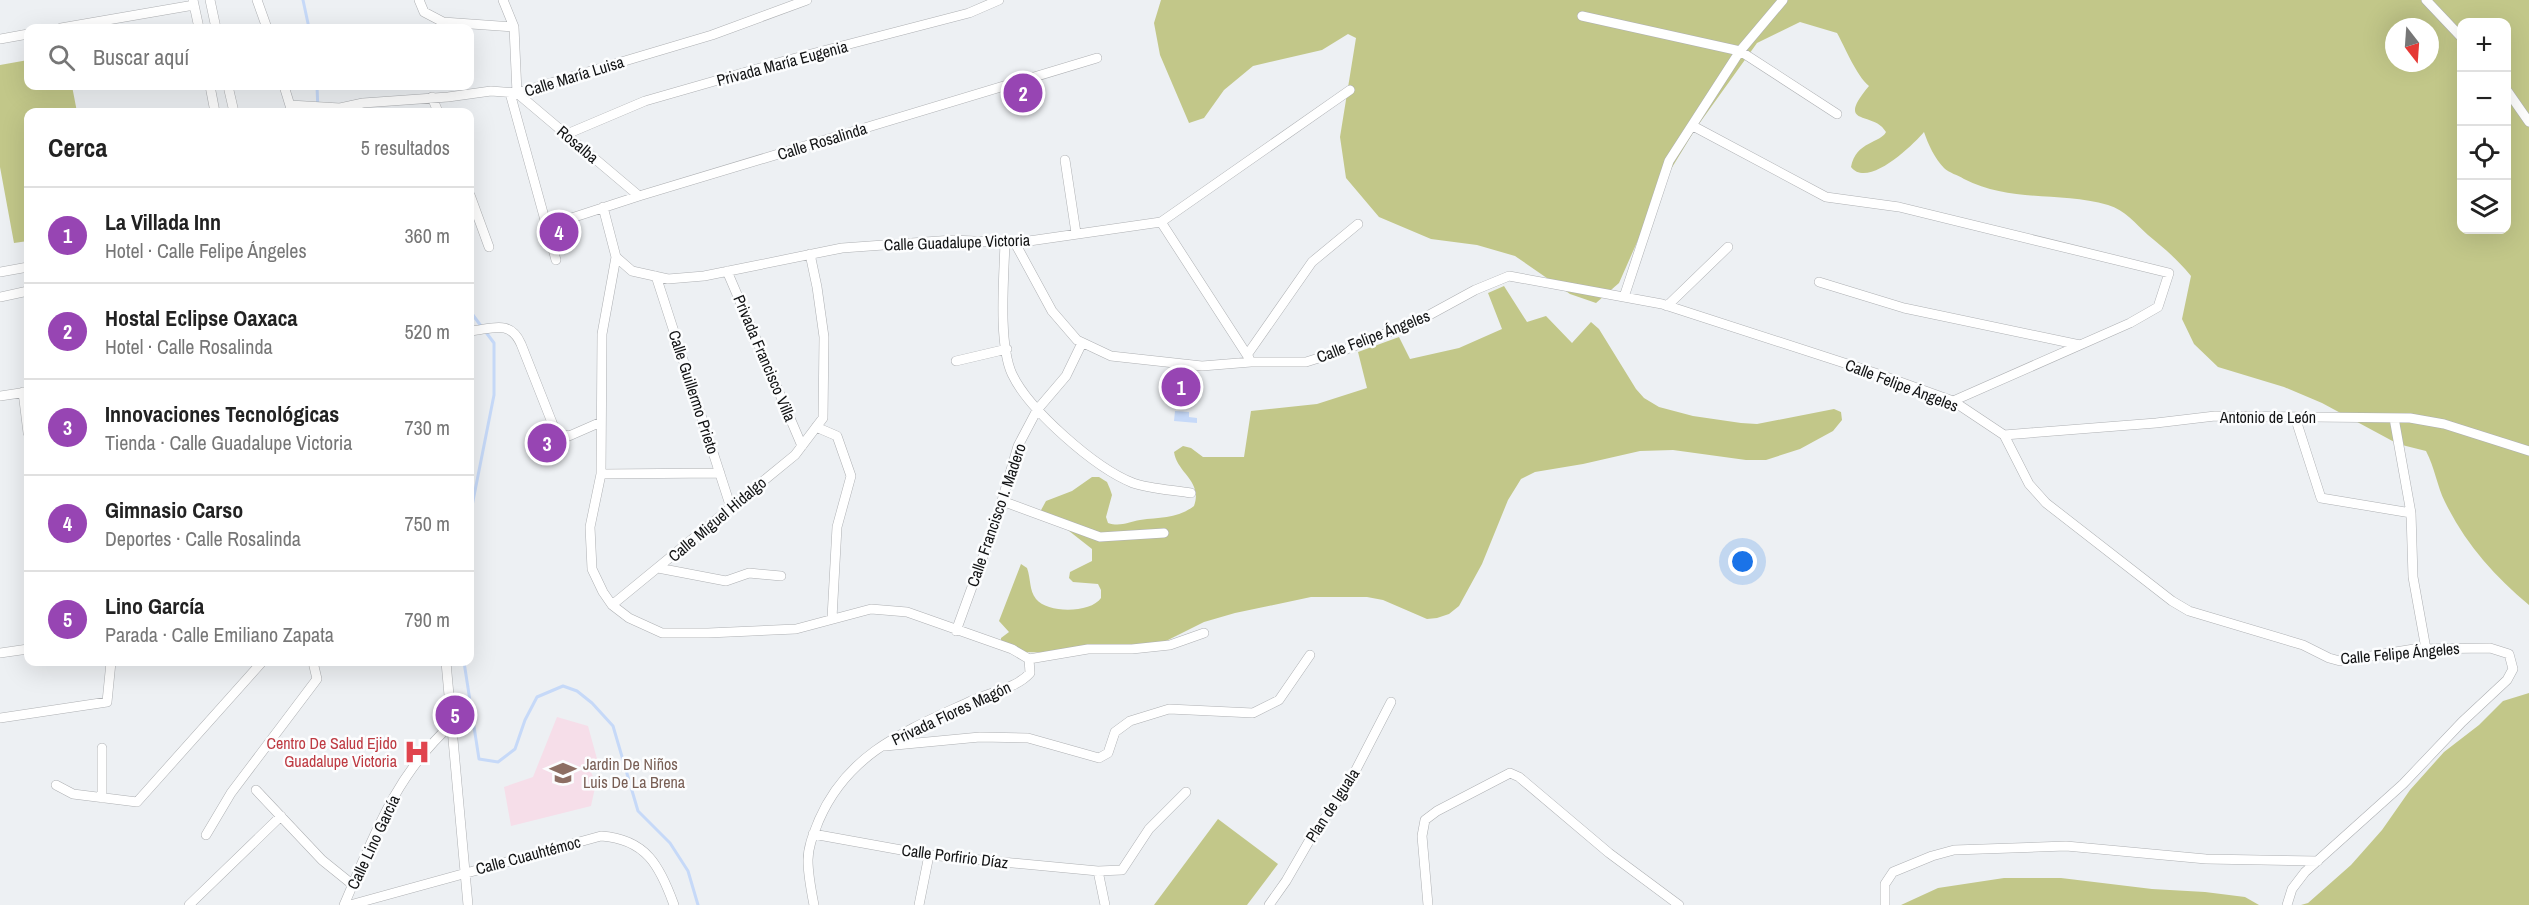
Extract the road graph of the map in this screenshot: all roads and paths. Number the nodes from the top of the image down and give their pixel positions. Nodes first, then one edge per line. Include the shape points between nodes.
1 (210, 0) edge
2 (257, 0) edge
3 (419, 0) edge
4 (503, 0) edge
5 (807, 0) edge
6 (999, 0) edge
7 (1783, 0) edge
8 (2426, 0) edge
9 (193, 2) edge
10 (1582, 16) dead end
11 (81, 24) edge
12 (198, 24) edge
13 (215, 24) edge
14 (266, 24) edge
15 (471, 24) edge
16 (474, 24) edge
17 (514, 27) junction
18 (2457, 33) edge
19 (24, 35) edge
20 (0, 39) edge
21 (1740, 51) junction
22 (1098, 58) dead end
23 (211, 90) edge
24 (229, 90) edge
25 (285, 90) edge
26 (1350, 90) dead end
27 (513, 93) junction
28 (2511, 96) edge
29 (432, 97) junction
30 (214, 108) edge
31 (233, 108) edge
32 (291, 108) edge
33 (297, 108) edge
34 (328, 108) edge
35 (342, 108) edge
36 (436, 108) edge
37 (1838, 114) dead end
38 (2529, 122) edge
39 (1693, 126) junction
40 (567, 134) junction
41 (1065, 160) dead end
42 (639, 196) junction
43 (474, 206) edge
44 (603, 207) junction
45 (1161, 222) junction
46 (1358, 224) dead end
47 (547, 225) junction
48 (1076, 233) junction
49 (1005, 242) junction
50 (1015, 243) junction
51 (489, 247) dead end
52 (1728, 247) dead end
53 (810, 254) junction
54 (616, 257) junction
55 (556, 260) dead end
56 (24, 268) edge
57 (727, 271) junction
58 (0, 272) edge
59 (656, 276) junction
60 (1819, 282) dead end
61 (24, 292) edge
62 (0, 297) edge
63 (1624, 297) junction
64 (1667, 306) junction
65 (474, 331) edge
66 (1082, 343) junction
67 (2080, 345) junction
68 (1007, 349) junction
69 (1249, 359) junction
70 (956, 362) dead end
71 (24, 392) edge
72 (0, 396) edge
73 (1953, 401) junction
74 (1037, 410) junction
75 (2295, 417) junction
76 (2394, 418) junction
77 (601, 422) junction
78 (816, 427) junction
79 (2004, 435) junction
80 (802, 446) junction
81 (2529, 451) edge
82 (720, 473) junction
83 (601, 474) junction
84 (1191, 493) dead end
85 (1002, 501) junction
86 (731, 508) junction
87 (2411, 513) junction
88 (1164, 533) dead end
89 (658, 568) junction
90 (781, 576) dead end
91 (612, 605) junction
92 (832, 618) junction
93 (956, 631) junction
94 (1204, 633) dead end
95 (2426, 649) junction
96 (24, 650) edge
97 (0, 653) edge
98 (1310, 656) dead end
99 (1029, 658) junction
100 (111, 666) edge
101 (258, 666) edge
102 (314, 666) edge
103 (446, 666) edge
104 (1390, 702) dead end
105 (0, 718) edge
106 (451, 725) junction
107 (880, 747) junction
108 (102, 748) dead end
109 (56, 785) dead end
110 (256, 790) dead end
111 (1186, 792) dead end
112 (102, 798) junction
113 (281, 816) junction
114 (813, 834) junction
115 (206, 835) dead end
116 (929, 855) junction
117 (2318, 861) junction
118 (1098, 871) junction
119 (465, 872) junction
120 (353, 885) junction
121 (189, 905) edge
122 (344, 905) edge
123 (350, 905) edge
124 (468, 905) edge
125 (674, 905) edge
126 (814, 905) edge
127 (919, 905) edge
128 (1105, 905) edge
129 (1269, 905) edge
130 (1428, 905) edge
131 (1679, 905) edge
132 (1885, 905) edge
133 (2287, 905) edge

1 - 13 street
2 - 14 street
3 - 15 street via 424,12 443,22
4 - 17 street
5 - 27 street, Calle María Luisa via 712,35
6 - 40 street, Privada María Eugenia via 969,13 645,101
7 - 21 street
8 - 18 street
9 - 11 street
9 - 12 street
10 - 21 street
16 - 17 street
17 - 27 street
19 - 20 street
21 - 37 street
21 - 39 street
22 - 42 street, Calle Rosalinda
23 - 30 street
24 - 31 street
25 - 32 street
26 - 45 street
27 - 29 street, Calle María Luisa via 491,91
27 - 40 street, Rosalba
27 - 47 street
28 - 38 street
29 - 35 street, Calle María Luisa
29 - 36 street
33 - 34 street, Calle María Luisa
39 - 63 street via 1669,161
39 - 67 street via 1826,197 1899,207 2169,273 2158,307
40 - 42 street, Rosalba
41 - 48 street
42 - 44 street, Calle Rosalinda
43 - 51 street
44 - 47 street, Calle Rosalinda
44 - 54 street
45 - 48 street, Calle Guadalupe Victoria
45 - 69 street
46 - 69 street via 1312,262
47 - 55 street
48 - 50 street, Calle Guadalupe Victoria
49 - 50 street, Calle Guadalupe Victoria
49 - 53 street, Calle Guadalupe Victoria via 952,240
49 - 68 street via 1003,322
50 - 66 street, Calle Felipe Ángeles via 1052,311
52 - 64 street
53 - 57 street, Calle Guadalupe Victoria
53 - 78 street, Calle Miguel Hidalgo via 824,337 823,418
54 - 59 street, Calle Guadalupe Victoria via 632,271
54 - 77 street via 602,334
56 - 58 street
57 - 59 street, Calle Guadalupe Victoria via 668,279
57 - 80 street, Privada Francisco Villa
59 - 82 street, Calle Guillermo Prieto
60 - 67 street via 1904,308
61 - 62 street
63 - 64 street, Calle Felipe Ángeles
63 - 69 street, Calle Felipe Ángeles via 1509,276 1420,320 1344,350 1306,362
64 - 73 street, Calle Felipe Ángeles
65 - 77 street via 512,329 519,337 559,434 569,436
66 - 69 street, Calle Felipe Ángeles via 1111,356 1202,366
66 - 74 street, Calle Francisco I. Madero via 1066,376
67 - 73 street
68 - 70 street
68 - 74 street via 1012,374
71 - 72 street
73 - 79 street, Calle Felipe Ángeles
74 - 84 street via 1102,468 1134,484
74 - 85 street, Calle Francisco I. Madero via 1018,446
75 - 76 street, Antonio de León
75 - 79 street, Antonio de León via 2206,417
75 - 87 street via 2321,498
76 - 81 street, Antonio de León via 2437,423
76 - 87 street
77 - 83 street
78 - 80 street, Calle Miguel Hidalgo
78 - 92 street via 837,436 851,476 837,527
79 - 95 street, Calle Felipe Ángeles via 2029,484 2046,503 2189,611 2303,645 2340,661
80 - 86 street, Calle Miguel Hidalgo
82 - 83 street
82 - 86 street, Calle Guillermo Prieto
83 - 91 street via 590,526 592,569
85 - 88 street via 1100,537
85 - 93 street, Calle Francisco I. Madero
86 - 89 street, Calle Miguel Hidalgo
87 - 95 street via 2413,577
89 - 90 street via 726,581 749,573
89 - 91 street, Calle Miguel Hidalgo
91 - 92 street via 629,618 662,633 796,629
92 - 93 street via 871,609 907,612
93 - 99 street
94 - 99 street via 1170,645 1088,649
95 - 117 street, Calle Felipe Ángeles via 2498,649 2509,654 2513,669 2507,680 2403,784
96 - 97 street
98 - 107 street via 1279,699 1253,713 1169,709 1130,721 1115,732 1108,753 1099,758 1028,738 980,737
99 - 107 street, Privada Flores Magón via 1030,673 1023,681 936,717
100 - 105 street via 107,702
101 - 112 street via 137,802
102 - 115 street via 317,679 231,794
103 - 106 street
104 - 129 street, Plan de Iguala via 1346,789
106 - 119 street
106 - 120 street, Calle Lino García via 418,758 389,802
107 - 114 street, Privada Flores Magón via 851,770 830,796
108 - 112 street
109 - 112 street via 73,794
110 - 113 street
111 - 118 street, Calle Porfirio Díaz via 1149,829 1122,870
113 - 120 street via 322,860
113 - 121 street
114 - 116 street, Calle Porfirio Díaz
114 - 126 street, Privada Flores Magón via 808,858
116 - 118 street, Calle Porfirio Díaz
116 - 127 street
117 - 132 street via 2220,860 2066,846 1954,850 1893,872 1886,884
117 - 133 street, Calle Felipe Ángeles via 2292,889
118 - 128 street
119 - 123 street, Calle Cuauhtémoc
119 - 124 street
119 - 125 street, Calle Cuauhtémoc via 590,838 613,837 632,843 652,860
120 - 122 street, Calle Lino García
130 - 131 street via 1422,836 1425,820 1510,773

